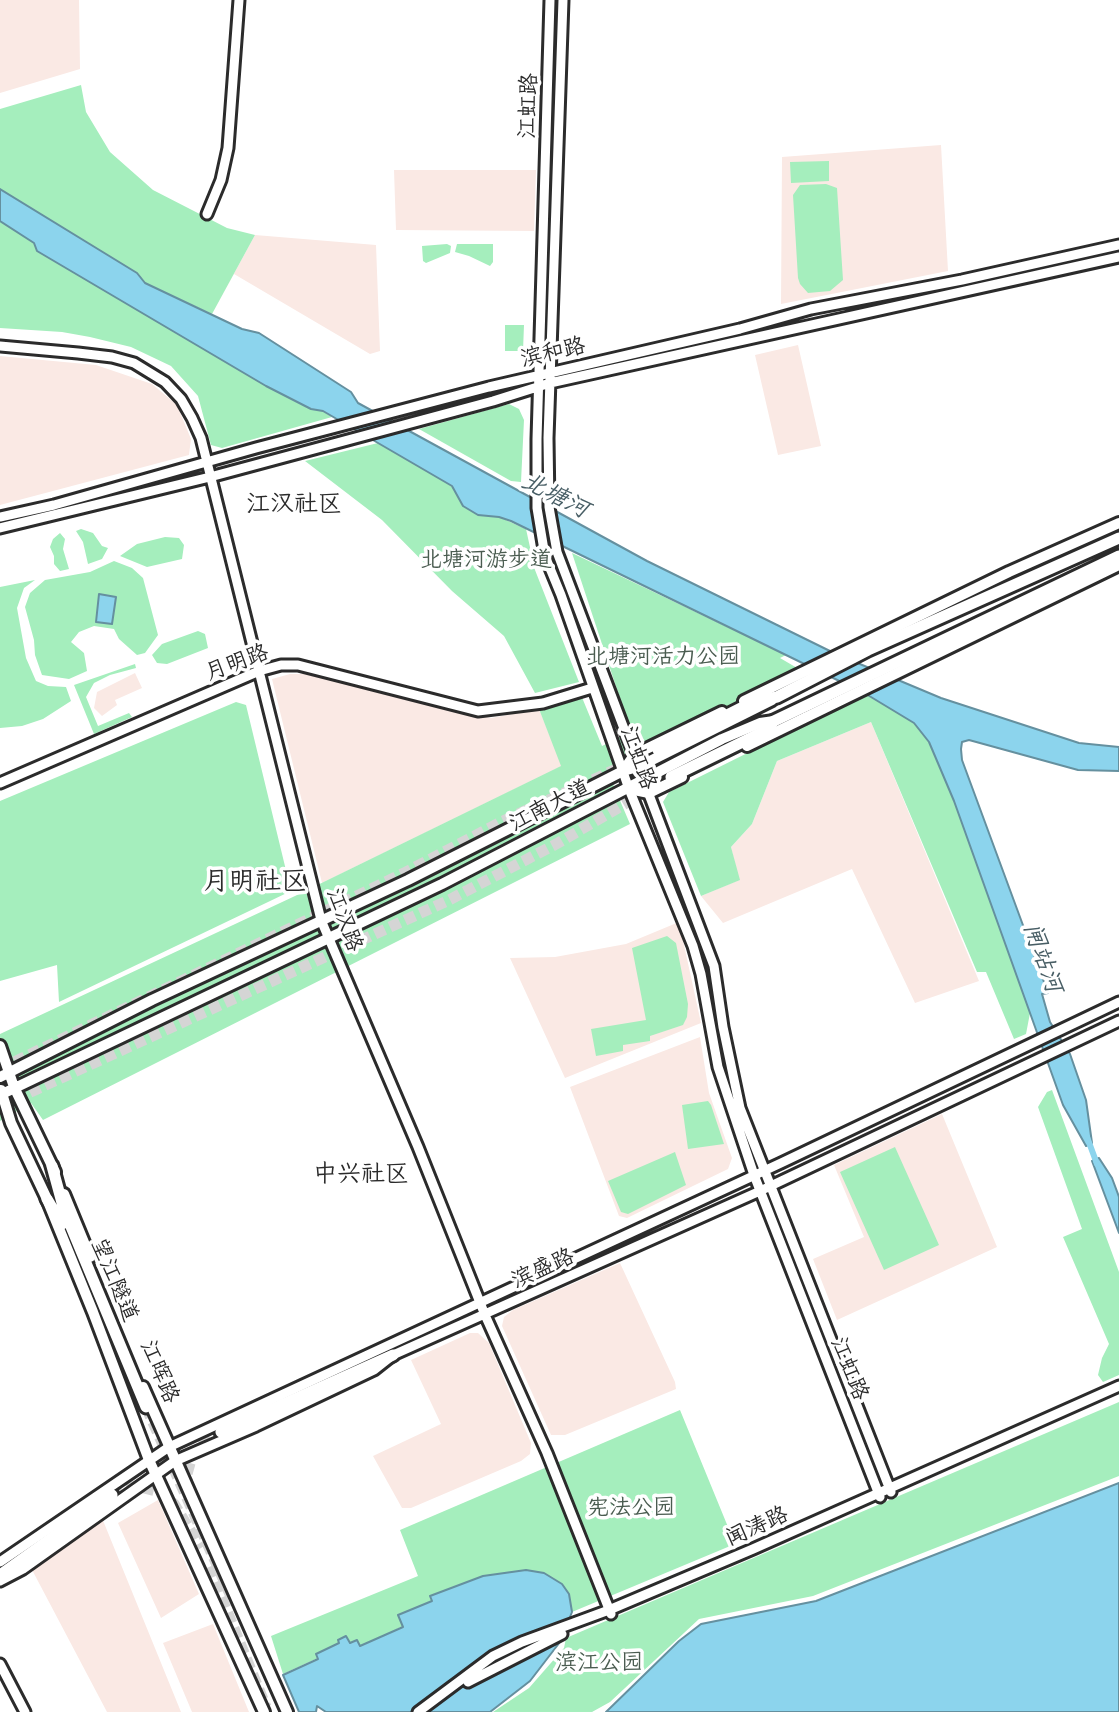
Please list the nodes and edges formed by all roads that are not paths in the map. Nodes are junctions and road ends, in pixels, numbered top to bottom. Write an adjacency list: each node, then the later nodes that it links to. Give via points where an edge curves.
1 (239, 0): 4 (main road, via 228,148)
2 (550, 0): 8 (main road, 江虹路)
3 (563, 0): 9 (main road, 江虹路)
4 (207, 214)
5 (1119, 245): 9 (main road, 滨和路, via 811,309)
6 (1119, 257): 9 (main road, 滨和路)
7 (0, 346): 12 (main road, 江汉路, via 112,357 151,372 187,408)
8 (539, 375): 9 (main road, 滨和路); 10 (main road, 江虹路); 12 (main road, 滨和路)
9 (550, 378): 10 (main road, 滨和路); 11 (main road, 江虹路)
10 (538, 388): 11 (main road, 江虹路); 13 (main road, 滨和路)
11 (543, 438): 23 (main road, 江虹路, via 537,508 545,556)
12 (206, 462): 13 (main road, 江汉路); 14 (main road, 滨和路)
13 (210, 477): 16 (main road, 滨和路); 25 (main road, 江汉路)
14 (0, 517)
15 (1119, 523): 18 (main road)
16 (0, 528)
17 (1119, 538): 20 (highway, 江南大道)
18 (1069, 545): 20 (main road); 24 (main road)
19 (1119, 556): 22 (highway, 江南大道)
20 (1073, 558): 24 (highway, 江南大道)
21 (1119, 565): 22 (main road)
22 (1094, 572): 28 (highway, 江南大道)
23 (566, 593): 26 (main road, 江虹路); 31 (main road, 江虹路)
24 (921, 621): 27 (highway, 江南大道); 31 (main road)
25 (259, 671): 26 (main road, 月明路, via 298,665 478,711 543,703); 36 (main road, 月明路); 39 (main road, 江汉路)
26 (592, 688): 33 (main road, 江虹路)
27 (777, 697): 30 (highway, via 753,702); 32 (main road, 江南大道)
28 (804, 712): 29 (highway, 江南大道); 38 (main road)
29 (774, 721): 34 (highway, via 765,731); 35 (main road, 江南大道, via 722,739)
30 (658, 750)
31 (634, 755): 32 (main road, 江虹路); 33 (main road)
32 (638, 767): 33 (main road, 江南大道); 35 (main road, 江虹路)
33 (623, 771): 37 (main road, 江虹路); 39 (main road, 江南大道)
34 (671, 777)
35 (643, 779): 37 (main road, 江南大道); 38 (main road, 江虹路)
36 (0, 783)
37 (629, 789): 38 (main road); 40 (main road, 江南大道); 49 (main road, 江虹路, via 693,946 718,1067)
38 (649, 793): 48 (main road, 江虹路, via 714,966 735,1089)
39 (321, 920): 40 (main road, 江汉路); 44 (main road, 江南大道)
40 (329, 938): 45 (main road, 江南大道); 53 (main road, 江汉路)
41 (1119, 1002): 48 (main road, 滨盛路)
42 (1119, 1021): 50 (main road, 滨盛路)
43 (0, 1046): 44 (main road, 江晖路)
44 (5, 1074): 45 (main road, 江晖路)
45 (14, 1087): 46 (main road, 江南大道); 47 (main road, 江晖路)
46 (1, 1093): 52 (main road, 江晖路)
47 (52, 1166): 52 (highway, 望江隧道, via 64,1210 143,1408); 59 (main road, 江晖路)
48 (765, 1170): 49 (main road, 滨盛路); 50 (main road, 江虹路)
49 (754, 1175): 51 (main road, 江虹路); 53 (main road, 滨盛路)
50 (772, 1186): 51 (main road, 滨盛路); 63 (main road, 江虹路)
51 (760, 1191): 54 (main road, 滨盛路); 64 (main road, 江虹路)
52 (47, 1199): 60 (main road, 江晖路)
53 (480, 1301): 54 (main road, 江汉路); 59 (main road, 滨盛路)
54 (485, 1315): 55 (main road, 滨盛路); 68 (main road, 江汉路)
55 (393, 1355): 58 (highway); 61 (main road, 滨盛路, via 374,1370)
56 (1119, 1386): 63 (main road, 闻涛路)
57 (1119, 1392): 63 (main road, 闻涛路)
58 (221, 1432)
59 (169, 1447): 60 (main road, 滨盛路); 61 (main road, 江晖路)
60 (149, 1460): 62 (main road, 江晖路); 66 (main road, 滨盛路)
61 (175, 1461): 62 (main road, 滨盛路); 73 (main road, 江晖路)
62 (156, 1473): 67 (main road, 滨盛路, via 23,1569); 72 (main road, 江晖路)
63 (890, 1490): 64 (main road, 闻涛路)
64 (879, 1494): 68 (main road, 闻涛路)
65 (112, 1495): 67 (highway)
66 (0, 1562)
67 (0, 1578)
68 (610, 1612): 69 (main road, 闻涛路)
69 (570, 1628): 74 (main road, 闻涛路, via 493,1656); 75 (main road, 闻涛路, via 468,1682)
70 (0, 1664): 71 (main road)
71 (25, 1712)
72 (264, 1712)
73 (287, 1712)
74 (418, 1712)
75 (428, 1712)

